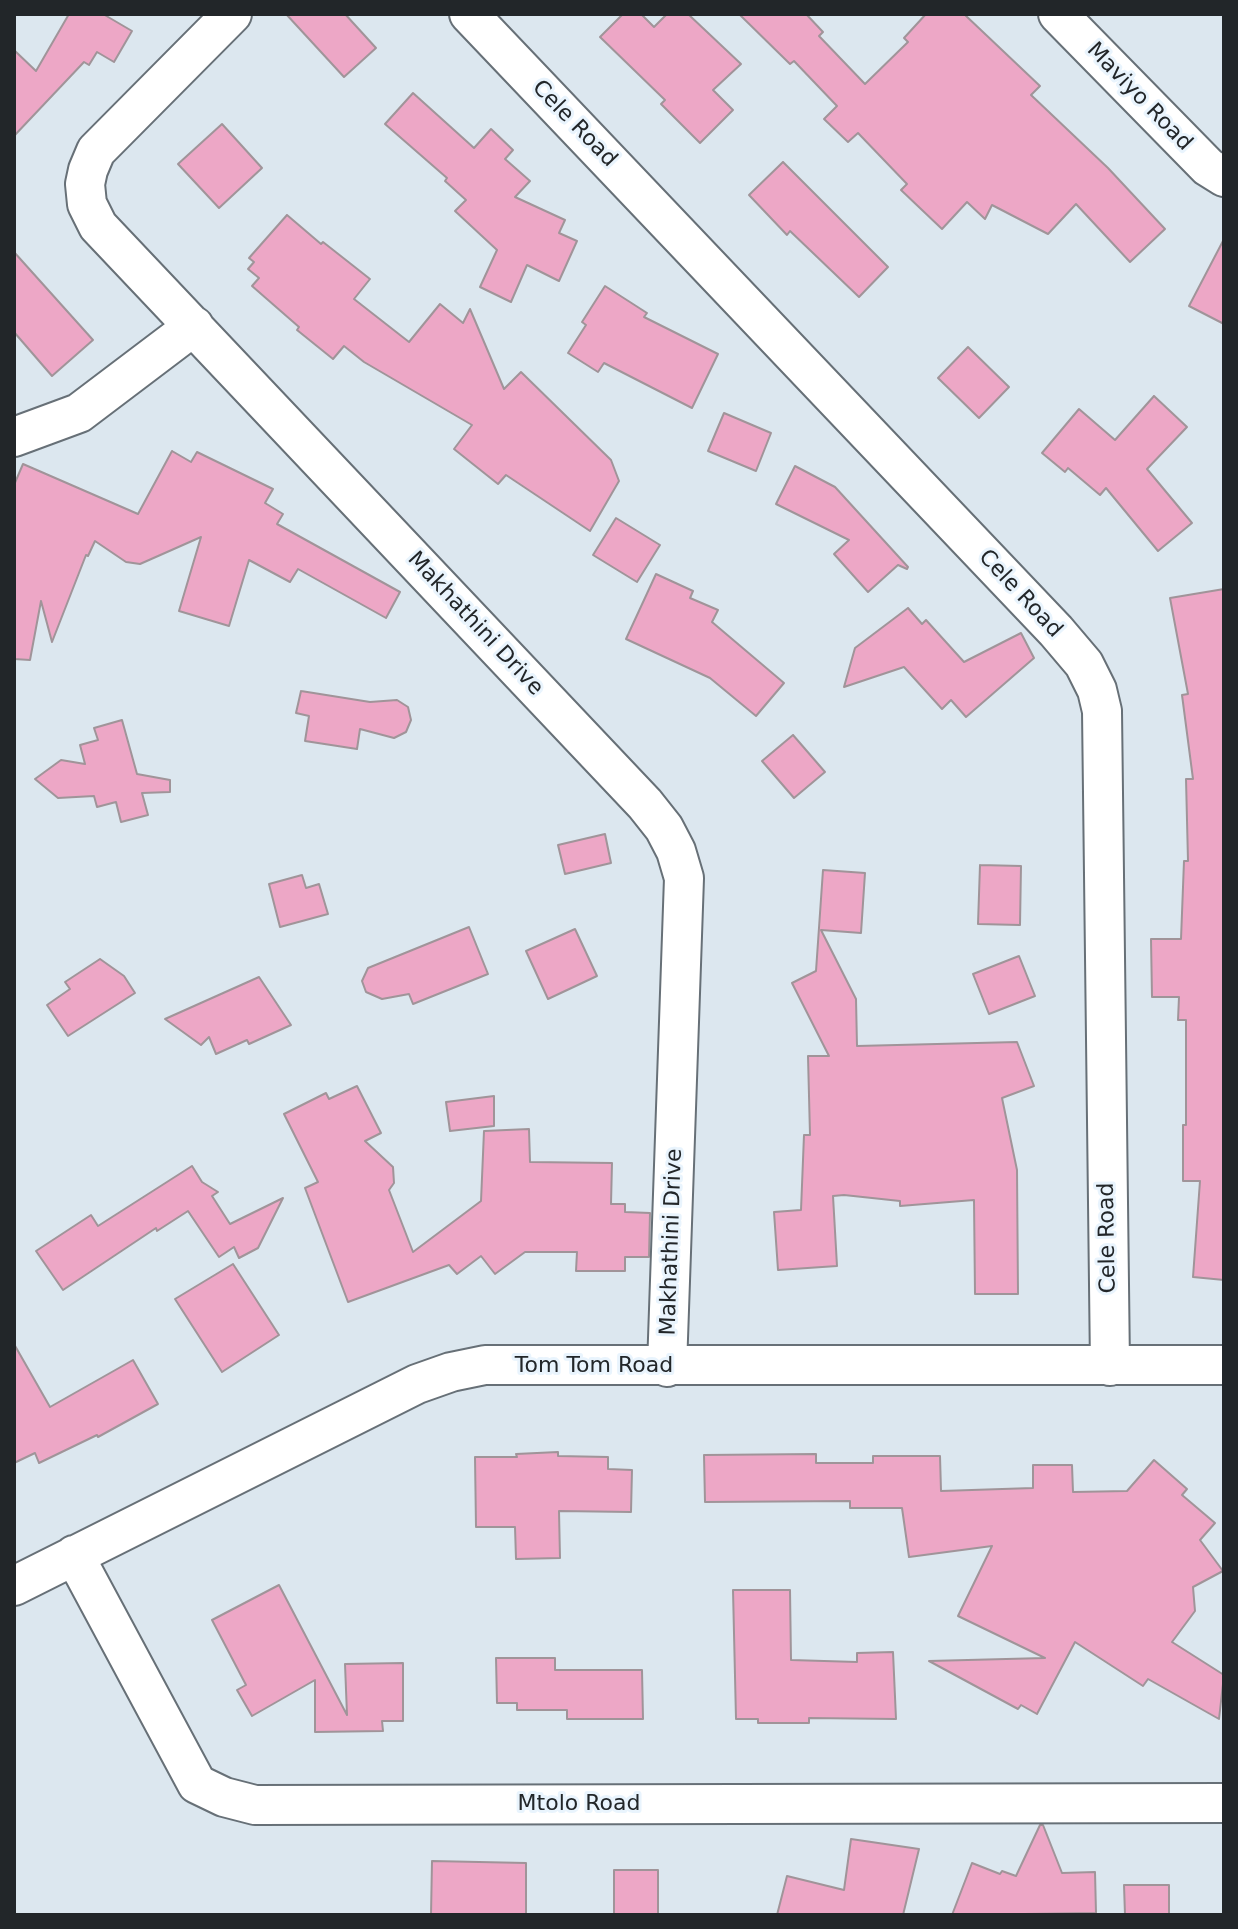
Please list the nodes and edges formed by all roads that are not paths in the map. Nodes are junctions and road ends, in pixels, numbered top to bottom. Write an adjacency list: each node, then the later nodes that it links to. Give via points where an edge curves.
1 (232, 14): 5 (street, Makhathini Drive, via 96,151 85,184 87,204 98,226)
2 (469, 14): 8 (street, Cele Road, via 1056,631 1084,664 1097,690 1102,711)
3 (1058, 14): 4 (street, Maviyo Road, via 1208,167)
4 (1224, 177)
5 (194, 326): 6 (street, via 79,413); 9 (street, Makhathini Drive, via 645,804 676,851 684,878)
6 (14, 437)
7 (1224, 1365): 8 (street, Tom Tom Road)
8 (1110, 1366): 9 (street, Tom Tom Road)
9 (667, 1367): 10 (street, Tom Tom Road, via 485,1365 451,1372 402,1391)
10 (74, 1555): 11 (street, Tom Tom Road); 12 (street, Mtolo Road, via 197,1784 255,1805)
11 (14, 1586)
12 (1224, 1803)

